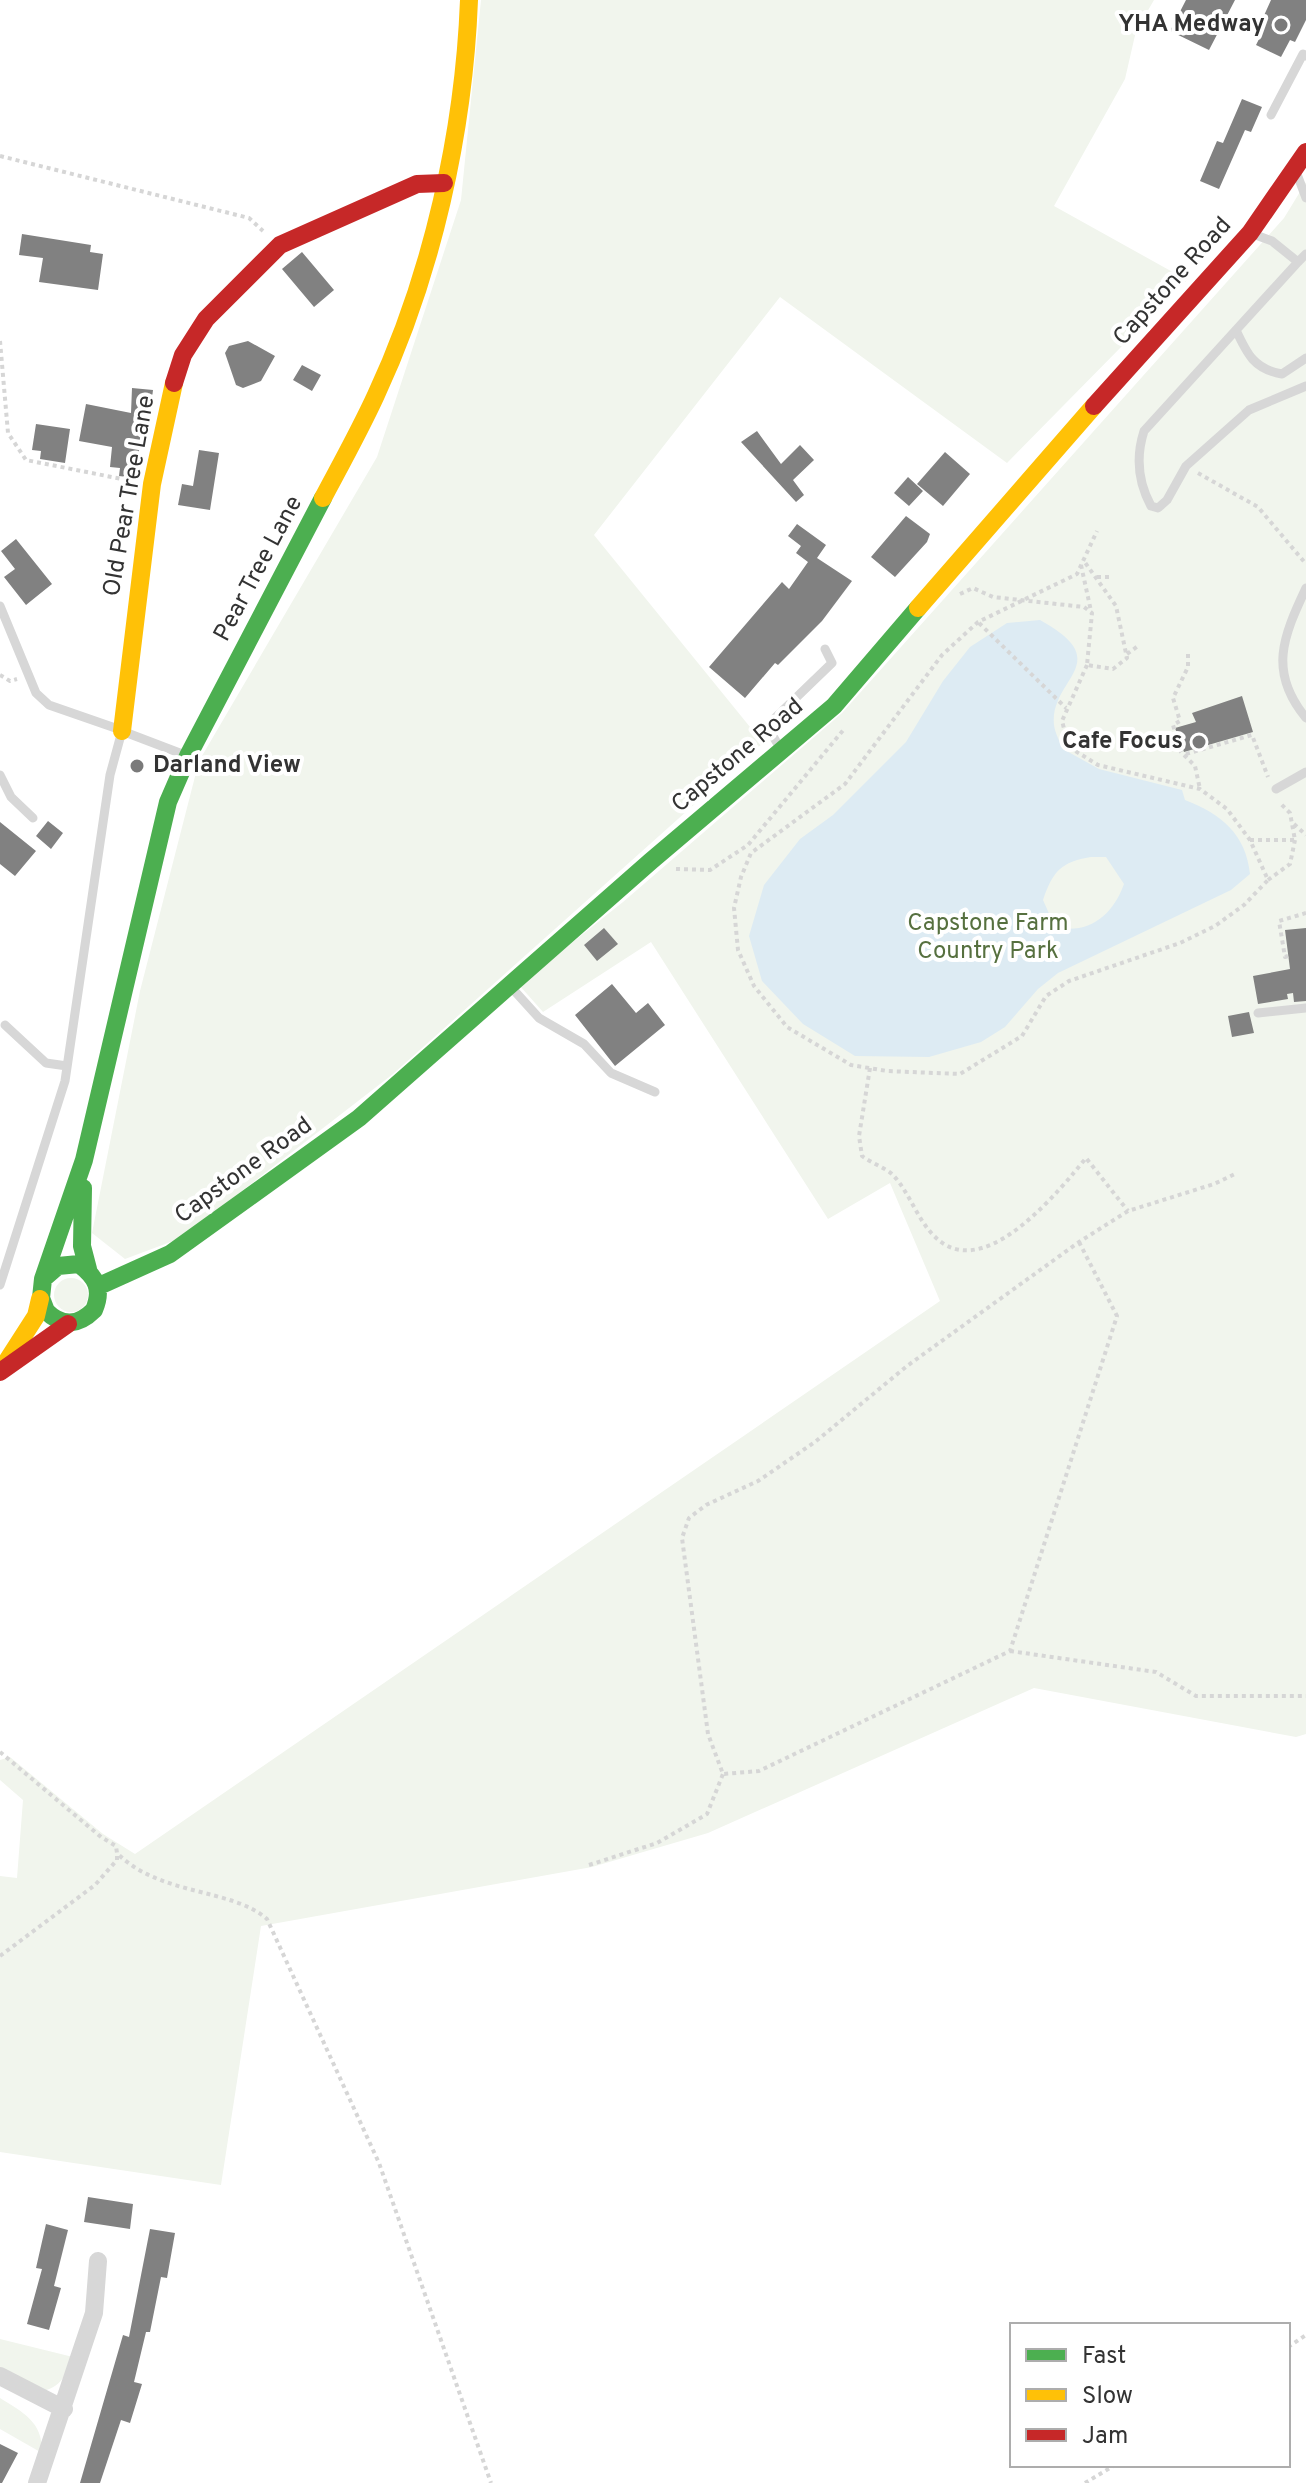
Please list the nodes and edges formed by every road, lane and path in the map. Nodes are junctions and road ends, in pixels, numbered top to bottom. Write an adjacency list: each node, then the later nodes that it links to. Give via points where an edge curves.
1 (469, 0): 7 (street, Pear Tree Lane, via 467,53)
2 (1306, 56): 3 (lane)
3 (1271, 115)
4 (1306, 152): 6 (street, Capstone Road)
5 (0, 156): 10 (path, via 249,218)
6 (1296, 171): 8 (lane); 9 (street, Capstone Road)
7 (444, 183): 10 (street, Old Pear Tree Lane, via 417,184); 43 (street, Pear Tree Lane, via 419,281 377,394)
8 (1306, 198)
9 (1250, 233): 12 (lane, via 1272,241); 41 (street, Capstone Road, via 1014,495 834,706)
10 (280, 245): 18 (street, Old Pear Tree Lane, via 206,319 183,355)
11 (1306, 254): 12 (lane)
12 (1298, 262): 13 (lane)
13 (1236, 330): 15 (lane, via 1248,356 1263,370 1282,374); 17 (lane, via 1144,431 1138,450 1151,506 1158,508 1167,500)
14 (0, 341): 18 (path, via 8,433 26,460)
15 (1306, 358)
16 (1306, 386): 17 (lane, via 1249,410)
17 (1186, 466): 21 (path, via 1258,507)
18 (152, 484): 40 (street, Old Pear Tree Lane)
19 (1097, 531): 20 (path)
20 (1082, 563): 22 (path); 26 (path, via 1077,574); 28 (path)
21 (1306, 564)
22 (1097, 577): 23 (path); 33 (path, via 1116,606)
23 (1111, 577)
24 (1306, 588): 39 (lane, via 1283,642 1281,675)
25 (956, 596): 26 (path, via 973,588)
26 (1026, 601): 28 (path, via 1084,607); 29 (path)
27 (0, 606): 40 (lane, via 36,693 49,705)
28 (1092, 613): 34 (path)
29 (978, 622): 37 (path); 63 (path, via 942,655 845,784 751,853 741,877 734,908 738,950 754,986 787,1027 851,1065)
30 (1138, 646): 33 (path)
31 (825, 649): 41 (lane, via 832,663 775,718 770,731)
32 (1188, 654): 42 (path, via 1184,679 1173,698 1180,721 1173,725)
33 (1127, 655): 34 (path, via 1113,669)
34 (1087, 665): 37 (path)
35 (0, 675): 36 (path)
36 (8, 680)
37 (1066, 708): 47 (path, via 1062,721 1069,747 1098,765)
38 (853, 718): 54 (path, via 748,845 710,870 679,870)
39 (1306, 718)
40 (122, 731): 43 (lane); 62 (lane, via 110,775)
41 (781, 751): 54 (street, Capstone Road)
42 (1186, 754): 46 (path, via 1252,735); 47 (path)
43 (188, 756): 65 (street, Pear Tree Lane, via 168,802)
44 (1306, 772): 46 (lane)
45 (0, 775): 49 (lane, via 11,797)
46 (1274, 788)
47 (1200, 789): 52 (path, via 1227,809)
48 (1277, 801): 50 (path)
49 (33, 818)
50 (1292, 822): 51 (path); 53 (path)
51 (1306, 835)
52 (1250, 840): 53 (path); 55 (path)
53 (1295, 840): 55 (path, via 1290,864)
54 (651, 861): 58 (street, Capstone Road)
55 (1268, 880): 63 (path, via 1215,926 1069,981 1046,996 1022,1036 960,1074)
56 (1306, 913): 57 (path, via 1279,921)
57 (1288, 956)
58 (511, 987): 64 (lane, via 539,1018 584,1044 611,1073); 72 (street, Capstone Road, via 359,1118 170,1254)
59 (1306, 1008): 60 (lane)
60 (1258, 1013)
61 (5, 1025): 62 (lane, via 46,1063)
62 (67, 1066): 71 (lane)
63 (870, 1068): 67 (path, via 859,1136 862,1156 891,1173 946,1245 982,1250 1012,1234 1086,1158)
64 (655, 1092)
65 (84, 1160): 69 (street, Pear Tree Lane, via 81,1220); 70 (street, Pear Tree Lane)
66 (1235, 1174): 67 (path)
67 (1128, 1211): 68 (path)
68 (1079, 1242): 76 (path, via 1117,1316); 79 (path, via 907,1366 815,1442 689,1518 682,1538 708,1734)
69 (88, 1269): 70 (street, via 68,1263); 72 (street)
70 (43, 1279): 73 (street)
71 (0, 1285)
72 (99, 1286): 74 (street, via 93,1313)
73 (40, 1299): 74 (street, via 51,1316); 75 (street, via 36,1316)
74 (68, 1324): 75 (street)
75 (1, 1371)
76 (1010, 1651): 77 (path, via 1156,1672 1196,1696); 79 (path, via 759,1771)
77 (1306, 1696)
78 (0, 1752): 80 (path, via 116,1846)
79 (723, 1774): 81 (path, via 707,1814 657,1843)
80 (117, 1853): 82 (path, via 95,1885); 88 (path, via 163,1883 253,1906 279,1937 379,2163)
81 (589, 1865)
82 (0, 1956)
83 (98, 2261): 85 (street, via 94,2313)
84 (0, 2376): 85 (street)
85 (64, 2409): 87 (street)
86 (1112, 2467): 89 (path)
87 (37, 2483)
88 (491, 2483)
89 (1085, 2483)

